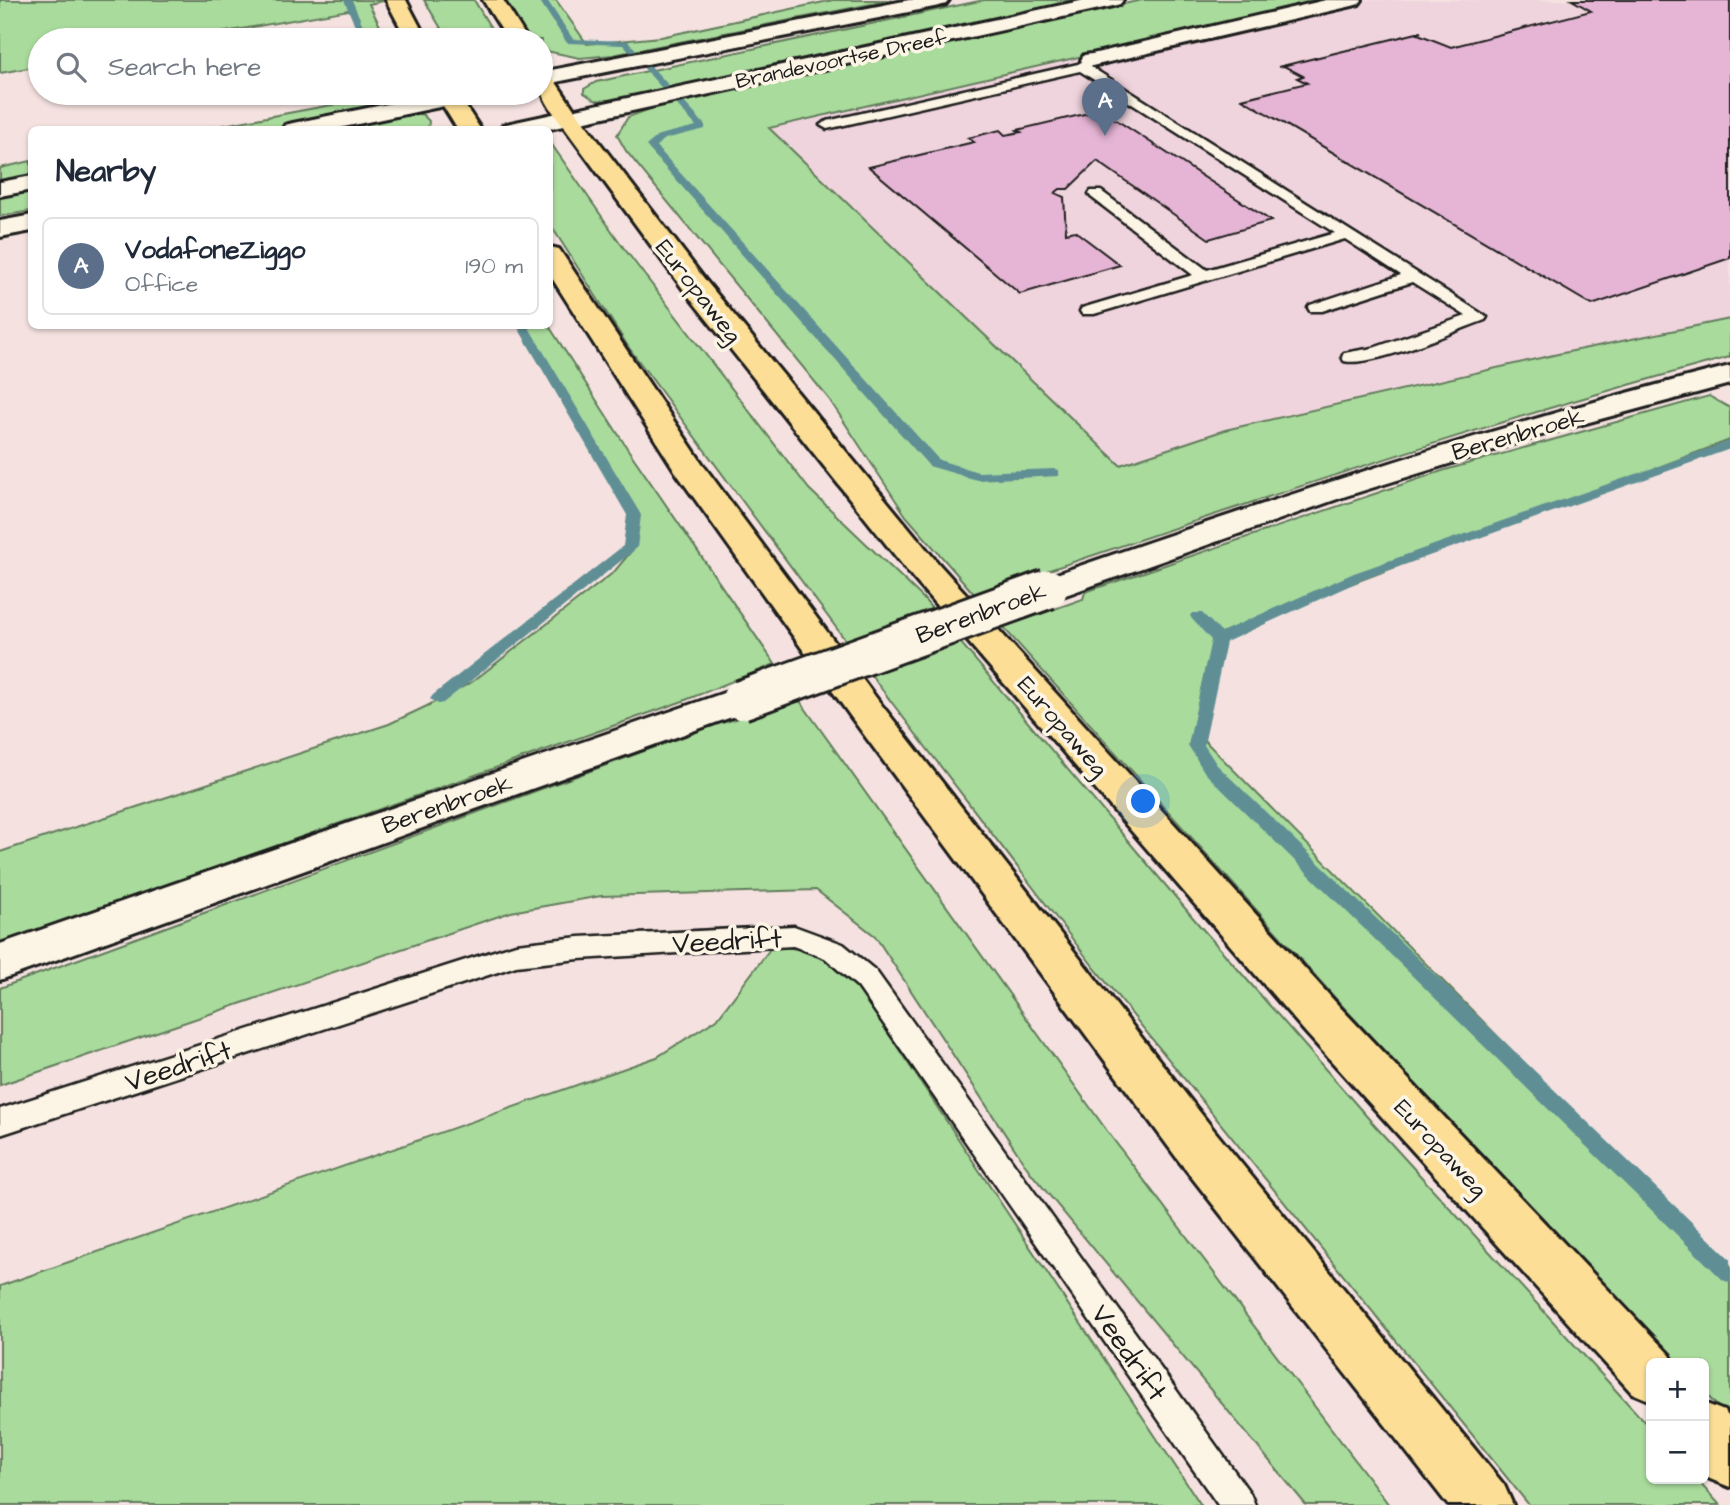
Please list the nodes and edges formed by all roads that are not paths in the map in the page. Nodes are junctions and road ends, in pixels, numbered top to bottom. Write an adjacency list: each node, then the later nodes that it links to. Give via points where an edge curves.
1 (396, 0): 6 (main road)
2 (493, 0): 7 (main road)
3 (939, 0): 9 (street, Brandevoortse Dreef)
4 (1113, 0): 13 (street, Brandevoortse Dreef)
5 (1352, 0): 8 (street)
6 (411, 28)
7 (510, 28)
8 (1087, 64): 14 (lane); 23 (lane)
9 (553, 76)
10 (553, 95): 13 (main road, Europaweg)
11 (403, 105): 15 (street)
12 (454, 105): 16 (main road)
13 (569, 118): 17 (street, Brandevoortse Dreef); 33 (main road, Europaweg, via 672,256 925,570 1322,1019)
14 (827, 125)
15 (311, 126)
16 (467, 126)
17 (531, 126)
18 (28, 184): 19 (street)
19 (0, 189)
20 (1096, 194): 25 (lane)
21 (28, 224): 22 (street)
22 (0, 229)
23 (1346, 234): 25 (lane); 26 (lane)
24 (553, 260): 37 (main road, via 693,474 872,719 1196,1145)
25 (1203, 275): 28 (lane)
26 (1414, 276): 27 (lane); 29 (lane, via 1479,317 1376,353)
27 (1316, 308)
28 (1088, 311)
29 (1350, 357)
30 (1730, 375): 31 (street, Berenbroek, bridge, via 1335,489)
31 (0, 962)
32 (0, 1122): 36 (lane, Veedrift, via 516,955 794,936 834,951 867,979)
33 (1646, 1369)
34 (1709, 1436): 35 (main road)
35 (1730, 1459)
36 (1238, 1505)
37 (1484, 1505)

